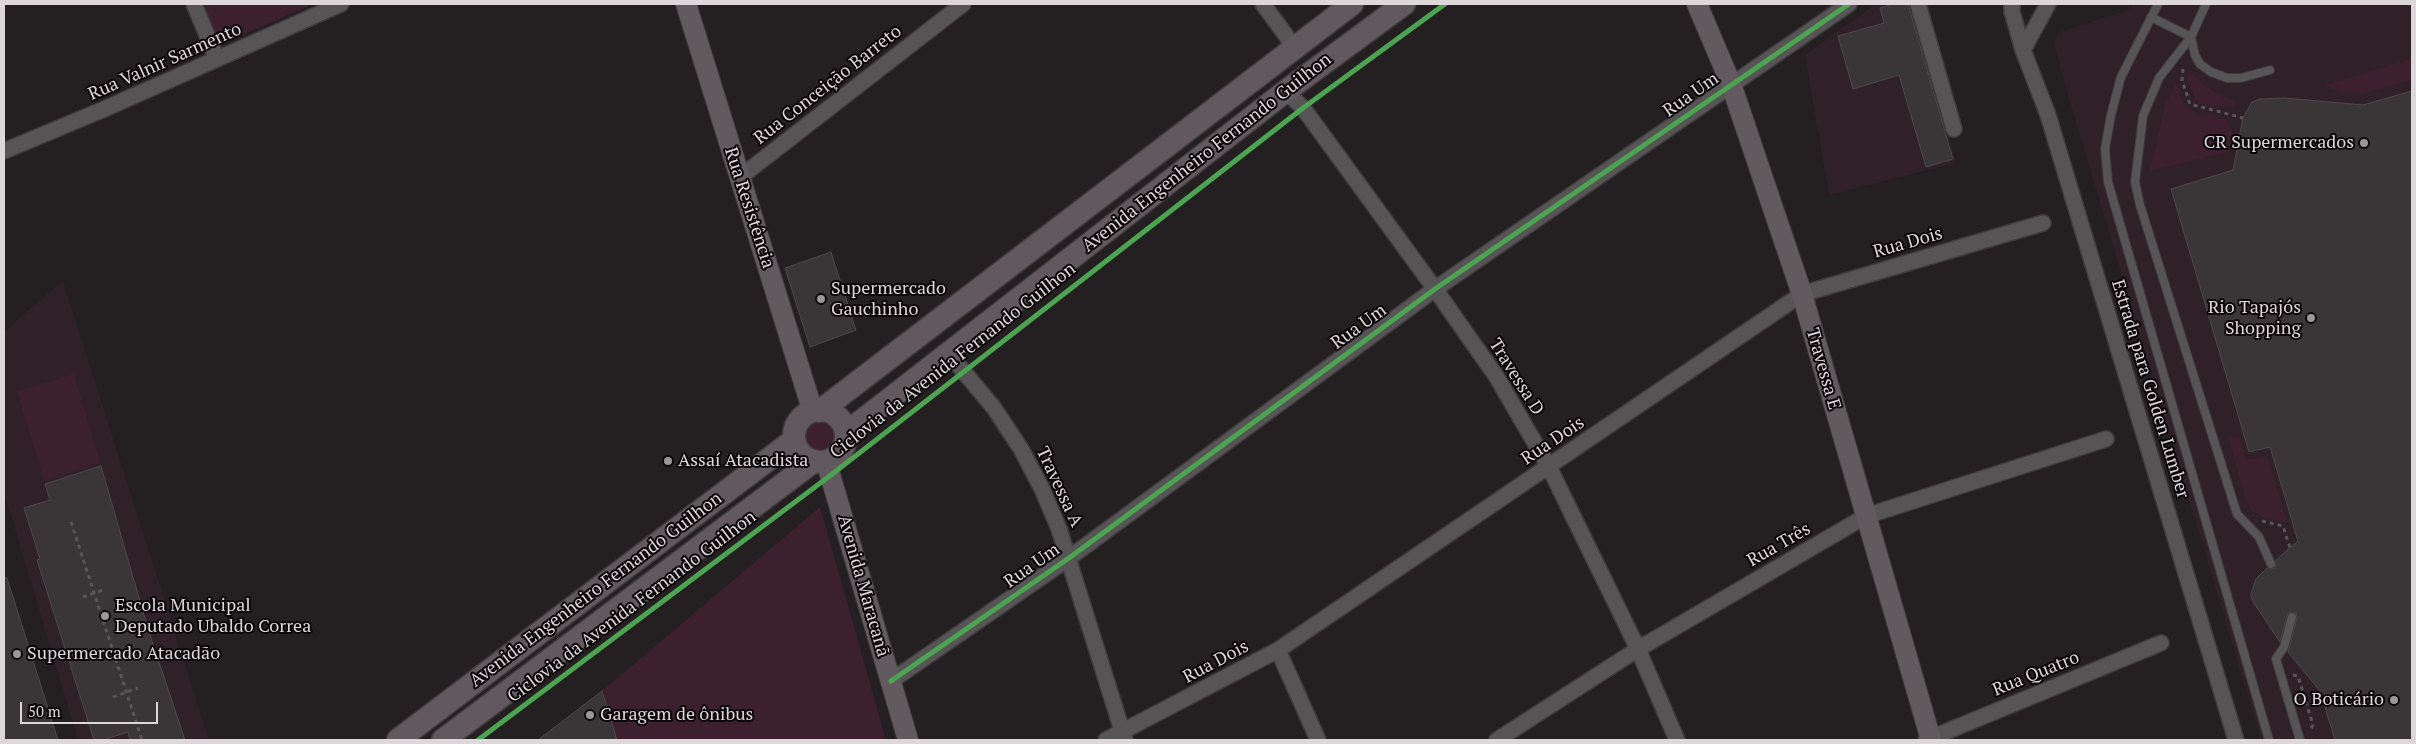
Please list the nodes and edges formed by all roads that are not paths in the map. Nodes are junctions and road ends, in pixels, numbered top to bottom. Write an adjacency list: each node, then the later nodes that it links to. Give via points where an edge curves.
1 (194, 4): 19 (street)
2 (341, 4): 19 (street, Rua Valnir Sarmento)
3 (686, 4): 25 (street, Rua Resistência)
4 (963, 4): 25 (street, Rua Conceição Barreto)
5 (1263, 4): 17 (street)
6 (1352, 4): 17 (main road, Avenida Engenheiro Fernando Guilhon)
7 (1404, 4): 22 (main road, Avenida Engenheiro Fernando Guilhon)
8 (1697, 4): 21 (street, Travessa E)
9 (1849, 4): 21 (street, Rua Um)
10 (1918, 4): 23 (street)
11 (2012, 4): 18 (street, Estrada para Golden Lumber)
12 (2048, 4): 18 (street)
13 (2158, 4): 15 (lane)
14 (2206, 4): 16 (lane)
15 (2151, 17): 16 (lane); 54 (lane, via 2121,77 2110,115 2105,149 2108,182)
16 (2191, 37): 20 (lane, via 2200,64 2211,72 2227,78 2241,78); 38 (lane, via 2159,78 2143,116 2135,182 2237,514 2259,537)
17 (1295, 48): 30 (main road, Avenida Engenheiro Fernando Guilhon)
18 (2023, 50): 53 (street, Estrada para Golden Lumber, via 2048,115)
19 (217, 59): 24 (street, Rua Valnir Sarmento)
20 (2270, 70)
21 (1731, 84): 27 (street, Rua Um); 28 (street, Travessa E)
22 (1286, 91): 27 (street, Travessa D, via 1303,108); 29 (main road, Avenida Engenheiro Fernando Guilhon)
23 (1954, 128)
24 (4, 152)
25 (739, 178): 30 (street, Rua Resistência)
26 (2043, 223): 28 (street, Rua Dois)
27 (1435, 288): 35 (street, Travessa D, via 1496,376); 37 (street, Rua Um)
28 (1802, 294): 35 (street, Rua Dois); 36 (street, Travessa E)
29 (949, 354): 31 (main road, Avenida Engenheiro Fernando Guilhon); 37 (street, Travessa A, via 994,408 1021,449 1042,488)
30 (817, 411): 31 (main road, via 837,417); 33 (main road, Avenida Engenheiro Fernando Guilhon, via 798,422)
31 (846, 433): 34 (main road, Avenida Engenheiro Fernando Guilhon, via 842,451)
32 (2106, 439): 36 (street, Rua Três)
33 (794, 440): 34 (main road, via 803,456); 45 (main road, Avenida Engenheiro Fernando Guilhon)
34 (820, 461): 43 (street, Avenida Maracanã); 46 (main road, Avenida Engenheiro Fernando Guilhon)
35 (1549, 467): 41 (street, Travessa D); 42 (street, Rua Dois)
36 (1866, 516): 41 (street, Rua Três); 52 (street, Travessa E)
37 (1068, 558): 43 (street, Rua Um); 44 (street, Travessa A)
38 (2271, 564)
39 (2292, 618): 55 (lane, via 2284,647 2276,659)
40 (2161, 643): 52 (street, Rua Quatro)
41 (1638, 649): 50 (street, Rua Três); 51 (street, Travessa D)
42 (1278, 650): 44 (street, Rua Dois); 49 (street)
43 (891, 681): 47 (street, Avenida Maracanã)
44 (1124, 736): 48 (street, Rua Dois)
45 (398, 740)
46 (443, 740)
47 (908, 740)
48 (1106, 740)
49 (1318, 740)
50 (1497, 740)
51 (1677, 740)
52 (1929, 740)
53 (2236, 740)
54 (2269, 740)
55 (2300, 740)

